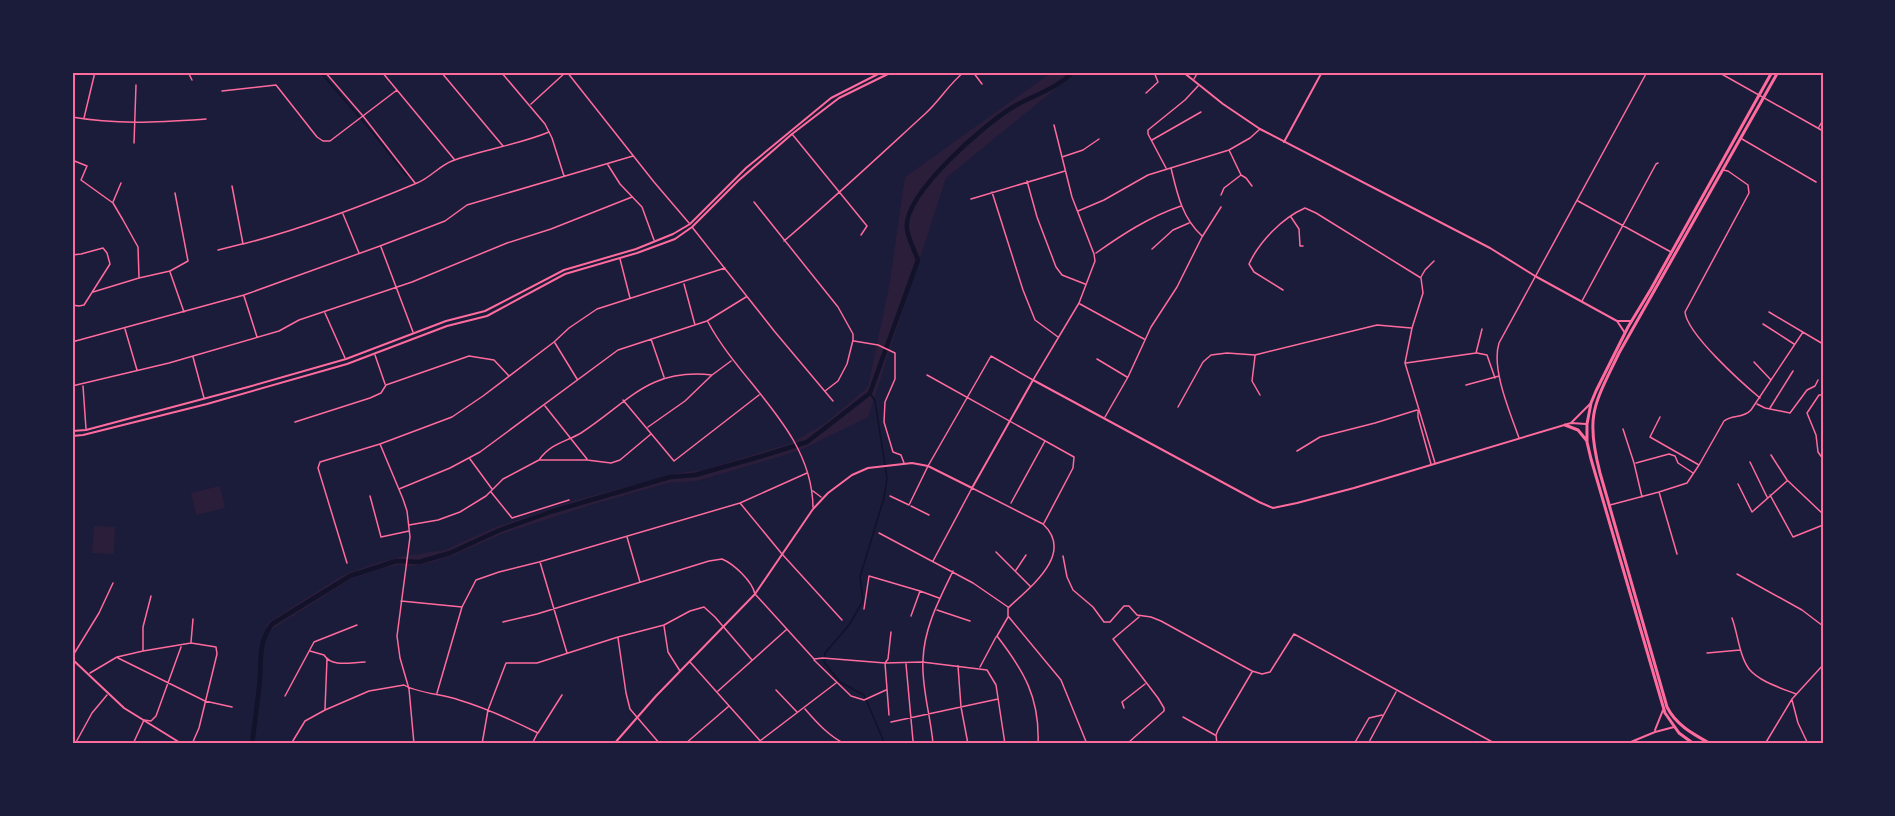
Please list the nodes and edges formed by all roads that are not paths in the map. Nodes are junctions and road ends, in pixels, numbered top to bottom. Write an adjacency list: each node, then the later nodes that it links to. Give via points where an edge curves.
1 (95, 72): 35 (street)
2 (188, 72): 20 (street)
3 (325, 72): 34 (street)
4 (382, 72): 25 (street)
5 (441, 72): 50 (street)
6 (501, 72): 31 (street)
7 (567, 72): 31 (street); 52 (street)
8 (882, 72): 29 (main road)
9 (892, 72): 29 (main road)
10 (964, 72): 72 (street, via 948,85 939,101)
11 (973, 72): 22 (street)
12 (1154, 72): 27 (street, via 1158,82)
13 (1183, 72): 21 (main road)
14 (1198, 72): 21 (street)
15 (1322, 72): 48 (main road)
16 (1647, 72): 76 (street)
17 (1718, 72): 28 (street)
18 (1772, 72): 28 (highway)
19 (1778, 72): 30 (highway)
20 (192, 80)
21 (1194, 80): 24 (main road)
22 (982, 84)
23 (136, 85): 38 (street)
24 (1199, 85): 40 (main road); 47 (street, via 1152,125 1147,132)
25 (397, 90): 34 (street); 55 (street)
26 (222, 91): 34 (street, via 276,84 323,141 330,141)
27 (1146, 93)
28 (1759, 94): 30 (street); 96 (highway)
29 (838, 96): 44 (main road); 86 (main road, via 746,168)
30 (1764, 97): 41 (street); 45 (highway)
31 (530, 104): 43 (street)
32 (1201, 112): 47 (street)
33 (72, 117): 35 (street)
34 (362, 117): 67 (street)
35 (84, 119): 38 (street)
36 (206, 119): 38 (street)
37 (1823, 120): 41 (street)
38 (135, 123): 49 (street)
39 (1054, 125): 53 (street)
40 (1260, 129): 48 (main road); 51 (street)
41 (1818, 129): 42 (street)
42 (1823, 131)
43 (549, 132): 50 (street); 63 (street)
44 (792, 134): 72 (street); 86 (main road)
45 (1740, 138): 60 (highway); 65 (street)
46 (1099, 139): 53 (street, via 1083,150)
47 (1151, 141): 59 (street)
48 (1284, 142): 104 (main road, via 1490,248)
49 (134, 143)
50 (503, 146): 55 (street)
51 (1229, 150): 58 (street); 62 (street)
52 (633, 156): 57 (street); 86 (street)
53 (1061, 157): 61 (street)
54 (72, 160): 78 (street, via 87,166 81,180)
55 (454, 160): 67 (street)
56 (1659, 163): 85 (street)
57 (608, 165): 63 (street); 74 (street)
58 (1171, 167): 59 (street); 79 (street)
59 (1167, 168): 81 (street)
60 (1722, 170): 174 (street, via 1748,185 1749,194 1685,312 1695,333); 235 (highway, via 1597,399 1592,434)
61 (1065, 171): 64 (street); 81 (street)
62 (1240, 175): 69 (street); 73 (street)
63 (564, 177): 92 (street, via 467,205 445,220)
64 (1027, 181): 70 (street); 108 (street, via 1056,267 1062,275)
65 (1816, 182)
66 (121, 183): 78 (street)
67 (416, 184): 82 (street)
68 (232, 186): 91 (street)
69 (1252, 186)
70 (992, 192): 75 (street); 132 (street, via 1035,320)
71 (175, 193): 103 (street, via 188,261)
72 (840, 193): 87 (street, via 867,226); 90 (street)
73 (1221, 195)
74 (632, 197): 89 (street, via 642,207); 109 (street)
75 (971, 199)
76 (1577, 200): 85 (street); 104 (street)
77 (754, 202): 90 (street)
78 (113, 203): 105 (street, via 138,247)
79 (1181, 206): 84 (street); 98 (street, via 1140,224)
80 (1221, 207): 88 (street)
81 (1077, 211): 98 (street)
82 (342, 213): 91 (street); 97 (street)
83 (1291, 216): 93 (street); 106 (street, via 1305,208 1316,213); 110 (street, via 1258,246 1249,264 1254,272)
84 (1190, 223): 88 (street); 94 (street, via 1173,230)
85 (1623, 224): 96 (street); 115 (street)
86 (691, 225): 89 (main road); 100 (main road, via 683,234); 102 (street)
87 (861, 236)
88 (1202, 237): 135 (street)
89 (655, 241): 130 (main road, via 564,270 485,311)
90 (784, 241): 136 (street, via 838,307)
91 (243, 244): 95 (street)
92 (380, 246): 97 (street); 109 (street)
93 (1303, 246)
94 (1152, 249)
95 (218, 250)
96 (1672, 252): 123 (highway)
97 (359, 253): 112 (street)
98 (1094, 254): 108 (street)
99 (72, 255): 111 (street, via 103,248 107,253 108,267)
100 (620, 259): 114 (street); 142 (main road, via 565,274 487,316 447,326)
101 (1434, 261): 106 (street)
102 (725, 268): 107 (street); 113 (street)
103 (170, 271): 105 (street); 118 (street)
104 (1535, 276): 115 (main road); 157 (street, via 1498,344)
105 (139, 278): 111 (street)
106 (1421, 278): 127 (street, via 1423,294)
107 (683, 283): 114 (street); 125 (street)
108 (1086, 285): 116 (street)
109 (396, 288): 119 (street); 130 (street)
110 (1283, 290)
111 (93, 292): 117 (street, via 82,306)
112 (244, 295): 118 (street); 133 (street)
113 (747, 296): 121 (street); 169 (street)
114 (630, 298): 138 (street, via 590,313)
115 (1582, 302): 122 (main road)
116 (1079, 303): 132 (street); 135 (street)
117 (72, 305)
118 (184, 312): 126 (street)
119 (325, 312): 133 (street); 145 (street)
120 (1768, 312): 129 (street)
121 (707, 321): 125 (street); 147 (street)
122 (1617, 321): 123 (main road); 131 (main road)
123 (1632, 321): 131 (highway)
124 (1762, 324): 140 (street)
125 (695, 325): 134 (street)
126 (125, 328): 137 (street); 152 (street)
127 (1412, 328): 143 (street, via 1360,328); 149 (street)
128 (1482, 328): 141 (street)
129 (1803, 332): 139 (street); 140 (street)
130 (413, 333): 145 (main road)
131 (1626, 333): 178 (highway)
132 (1059, 337): 162 (street)
133 (257, 338): 144 (street)
134 (651, 338): 159 (street); 161 (street, via 618,350)
135 (1145, 339): 158 (street)
136 (853, 340): 169 (street, via 838,381); 212 (street, via 895,353 895,379 885,402 884,422 893,452 901,455)
137 (72, 342)
138 (554, 342): 156 (street); 161 (street)
139 (1823, 344)
140 (1795, 345): 164 (street)
141 (1476, 353): 149 (street); 160 (street, via 1486,355)
142 (374, 354): 153 (main road); 166 (street)
143 (1255, 355): 171 (street, via 1252,378); 181 (street, via 1210,356)
144 (193, 357): 152 (street); 175 (street)
145 (346, 359): 150 (main road)
146 (1097, 359): 158 (street)
147 (732, 360): 154 (street); 170 (street)
148 (1754, 362): 164 (street)
149 (1405, 363): 183 (street)
150 (313, 369): 153 (main road); 175 (main road)
151 (1792, 370): 182 (street)
152 (137, 371): 165 (street)
153 (314, 374): 196 (main road)
154 (712, 375): 159 (street, via 695,373); 191 (street, via 685,401)
155 (927, 375): 173 (street)
156 (509, 376): 166 (street, via 494,360 469,356); 201 (street, via 452,417)
157 (1500, 376): 160 (street); 198 (street)
158 (1128, 377): 184 (street)
159 (665, 378): 176 (street)
160 (1495, 378): 167 (street)
161 (578, 380): 180 (street)
162 (1033, 380): 173 (street, via 991,356); 184 (main road); 186 (main road)
163 (1818, 380): 182 (street, via 1792,412)
164 (1771, 381): 174 (street)
165 (83, 384): 168 (street); 193 (street)
166 (386, 385): 187 (street, via 377,395)
167 (1466, 385)
168 (72, 386)
169 (825, 392): 177 (street)
170 (760, 395): 195 (street, via 677,460 672,460); 216 (street, via 783,422)
171 (1260, 395)
172 (1823, 395): 207 (street, via 1807,413)
173 (969, 398): 186 (street); 215 (street)
174 (1760, 398): 179 (street)
175 (205, 399): 193 (main road)
176 (623, 400): 191 (street); 197 (street)
177 (833, 400)
178 (1591, 403): 188 (main road); 189 (highway)
179 (1756, 403): 182 (street); 214 (street, via 1747,415 1724,421)
180 (544, 405): 197 (street); 206 (street)
181 (1178, 407)
182 (1770, 409)
183 (1418, 410): 202 (street); 203 (street); 204 (street, via 1320,437)
184 (1105, 417): 213 (main road, via 1273,508)
185 (1660, 417): 214 (street, via 1650,436)
186 (1010, 420): 199 (street); 220 (main road)
187 (295, 422)
188 (1570, 423): 189 (main road); 190 (main road)
189 (1587, 424): 200 (highway)
190 (1566, 425): 198 (main road); 200 (highway, via 1578,430)
191 (647, 427): 195 (street)
192 (1623, 429): 211 (street)
193 (86, 430): 194 (main road)
194 (72, 431)
195 (651, 434): 209 (street, via 615,462)
196 (72, 436)
197 (571, 439): 208 (street, via 558,443); 209 (street)
198 (1519, 439): 213 (main road)
199 (1046, 441): 233 (street); 239 (street, via 1074,457 1075,465)
200 (1587, 442): 328 (highway)
201 (380, 444): 221 (street); 252 (street, via 318,465)
202 (1431, 448): 203 (street); 213 (street)
203 (1427, 449): 213 (street)
204 (1296, 451)
205 (1771, 455): 218 (street)
206 (470, 458): 221 (street); 222 (street)
207 (1823, 459)
208 (539, 460): 209 (street); 222 (street)
209 (587, 460)
210 (1750, 462): 229 (street)
211 (1634, 463): 217 (street, via 1670,454); 228 (street)
212 (904, 464): 215 (main road); 230 (main road, via 882,465 852,474)
213 (1433, 464)
214 (1699, 465): 217 (street)
215 (928, 466): 220 (main road); 234 (street)
216 (807, 473): 223 (street); 232 (street)
217 (1694, 474): 224 (street, via 1687,483)
218 (1787, 480): 225 (street); 237 (street)
219 (1738, 484): 229 (street, via 1752,512)
220 (972, 488): 239 (street); 250 (street)
221 (399, 489): 240 (street)
222 (491, 490): 231 (street, via 512,518); 240 (street, via 460,513)
223 (813, 490): 230 (street); 236 (street)
224 (1659, 492): 228 (street); 246 (street)
225 (1770, 495): 229 (street); 241 (street, via 1793,537)
226 (370, 496): 242 (street, via 381,537)
227 (890, 496): 234 (street)
228 (1642, 497): 235 (street)
229 (1767, 498)
230 (823, 499): 236 (main road)
231 (569, 500)
232 (740, 503): 244 (street); 247 (street)
233 (1011, 503)
234 (909, 505): 238 (street)
235 (1609, 506): 373 (highway, via 1667,707 1681,725)
236 (813, 509): 247 (main road)
237 (1823, 514)
238 (929, 515)
239 (1043, 524): 258 (street, via 1053,535 1055,546 1049,565)
240 (409, 525): 242 (street)
241 (1823, 525)
242 (409, 531): 263 (street)
243 (879, 533): 250 (street)
244 (627, 537): 251 (street); 256 (street)
245 (996, 552): 253 (street)
246 (1677, 554)
247 (782, 555): 260 (main road); 274 (street)
248 (1026, 555): 253 (street)
249 (1063, 556): 269 (street, via 1073,590 1104,622 1110,622 1126,605)
250 (933, 561): 254 (street)
251 (540, 562): 264 (street, via 476,580); 266 (street)
252 (347, 563)
253 (1015, 571): 258 (street)
254 (953, 572): 262 (street); 265 (street)
255 (1737, 574): 279 (street)
256 (640, 582): 260 (street, via 722,559 753,586); 266 (street)
257 (113, 583): 293 (street)
258 (1030, 587): 265 (street)
259 (920, 591): 262 (street); 267 (street, via 869,576); 270 (street)
260 (755, 594): 280 (main road); 281 (street)
261 (151, 596): 288 (street, via 143,627)
262 (939, 598): 268 (street)
263 (400, 601): 264 (street); 311 (street, via 397,646)
264 (462, 607): 317 (street)
265 (1008, 608): 271 (street)
266 (554, 609): 276 (street); 290 (street)
267 (864, 609)
268 (936, 609): 275 (street); 299 (street, via 928,627)
269 (1140, 615): 306 (street, via 1161,621); 308 (street, via 1113,639)
270 (911, 616)
271 (1008, 616): 283 (street); 366 (street, via 1061,680)
272 (1732, 618): 287 (street)
273 (193, 619): 285 (street)
274 (842, 620)
275 (970, 621)
276 (503, 622)
277 (664, 625): 280 (street, via 704,607); 284 (street); 305 (street, via 668,652)
278 (357, 626): 289 (street, via 314,642)
279 (1823, 626)
280 (724, 627): 296 (street); 298 (main road)
281 (787, 629): 295 (street); 296 (street)
282 (891, 632): 300 (street)
283 (997, 636): 304 (street); 365 (street, via 1021,669 1031,694 1039,718)
284 (618, 637): 290 (street); 336 (street, via 627,701)
285 (191, 643): 286 (street); 323 (street, via 216,647)
286 (181, 646): 288 (street); 309 (street)
287 (1741, 650): 291 (street); 318 (street, via 1755,675)
288 (143, 651): 292 (street)
289 (309, 651): 294 (street); 320 (street)
290 (567, 653): 331 (street, via 537,663 506,663)
291 (1707, 653)
292 (117, 657): 307 (street); 309 (street)
293 (72, 658): 307 (main road)
294 (327, 659): 297 (street, via 337,663); 330 (street)
295 (814, 659): 300 (street); 310 (street)
296 (752, 660): 315 (street)
297 (365, 662)
298 (690, 662): 305 (main road); 315 (street)
299 (922, 662): 301 (street); 303 (street); 334 (street)
300 (885, 663): 301 (street); 313 (street)
301 (905, 663): 338 (street)
302 (1823, 664): 318 (street)
303 (958, 665): 304 (street); 325 (street)
304 (979, 668): 321 (street, via 987,670)
305 (680, 671): 336 (main road)
306 (1252, 671): 314 (street, via 1270,672 1294,634); 344 (street)
307 (89, 674): 316 (main road)
308 (1146, 682): 327 (street, via 1122,702); 346 (street, via 1164,711)
309 (169, 683): 323 (street); 339 (street, via 156,716 151,721)
310 (836, 683): 313 (street, via 851,696 864,700); 329 (street)
311 (409, 689): 317 (street); 330 (street, via 404,685 369,691); 352 (street)
312 (776, 690): 332 (street)
313 (886, 690): 333 (street)
314 (1397, 691): 335 (street); 370 (street)
315 (718, 692): 324 (street)
316 (109, 693): 339 (main road); 347 (street, via 92,713)
317 (437, 693): 331 (street)
318 (1796, 694): 322 (street)
319 (562, 695): 343 (street)
320 (285, 696)
321 (999, 699): 325 (street); 364 (street)
322 (1792, 699): 374 (street); 375 (street)
323 (205, 701): 326 (street); 350 (street)
324 (729, 705): 345 (street); 357 (street)
325 (961, 707): 334 (street); 363 (street)
326 (232, 708)
327 (1124, 708)
328 (1664, 708): 341 (highway); 342 (main road)
329 (804, 709): 332 (street); 360 (street)
330 (326, 710): 351 (street, via 299,728)
331 (488, 710): 343 (street); 353 (street)
332 (797, 713): 345 (street)
333 (889, 715)
334 (930, 715): 338 (street); 362 (street)
335 (1383, 715): 368 (street, via 1369,718); 369 (street)
336 (637, 717): 355 (main road); 356 (street)
337 (1183, 717): 344 (street)
338 (910, 718): 340 (street); 361 (street)
339 (144, 720): 348 (street); 349 (main road)
340 (891, 722)
341 (1674, 727): 342 (main road); 372 (highway)
342 (1654, 732): 371 (main road)
343 (538, 733): 354 (street)
344 (1216, 735): 367 (street)
345 (760, 740): 358 (street); 359 (street)
346 (1129, 742)
347 (75, 744)
348 (133, 744)
349 (182, 744)
350 (192, 744)
351 (291, 744)
352 (414, 744)
353 (482, 744)
354 (532, 744)
355 (614, 744)
356 (660, 744)
357 (685, 744)
358 (756, 744)
359 (763, 744)
360 (845, 744)
361 (915, 744)
362 (933, 744)
363 (968, 744)
364 (1005, 744)
365 (1038, 744)
366 (1087, 744)
367 (1217, 744)
368 (1354, 744)
369 (1368, 744)
370 (1496, 744)
371 (1626, 744)
372 (1694, 744)
373 (1711, 744)
374 (1765, 744)
375 (1808, 744)

